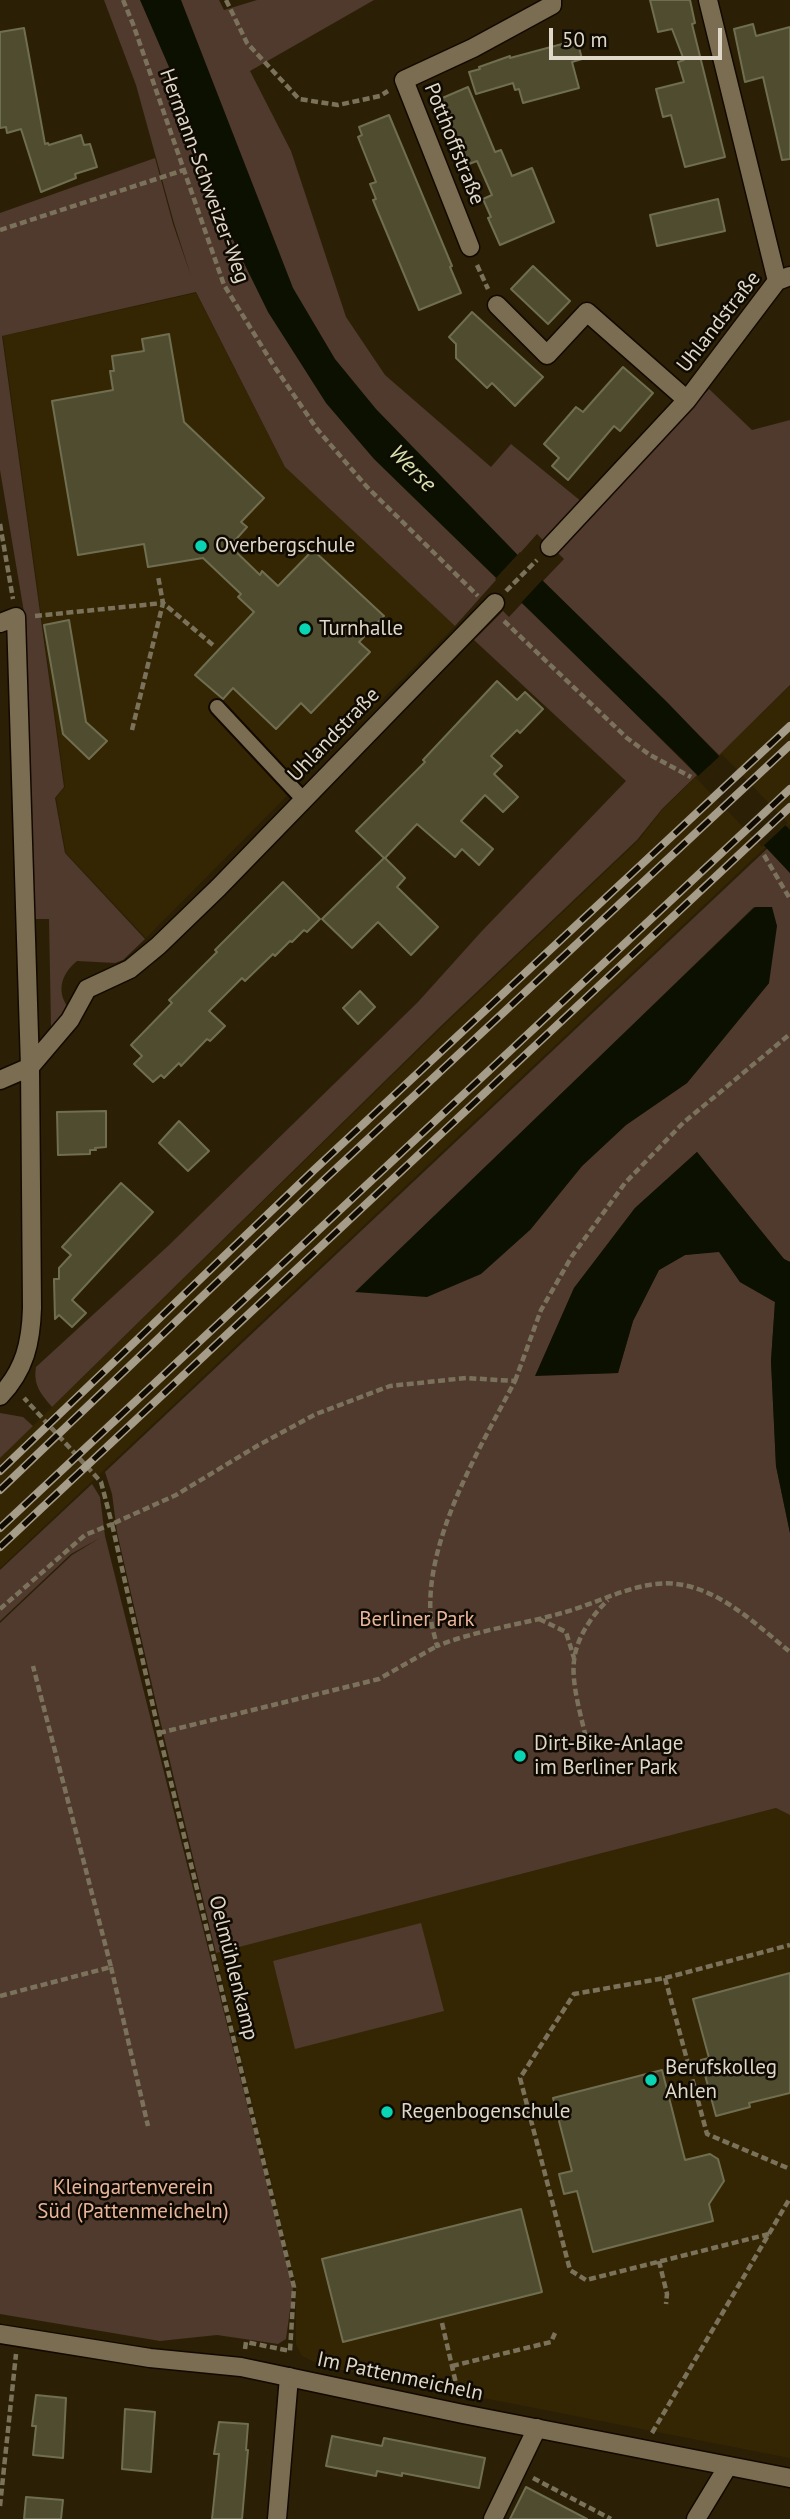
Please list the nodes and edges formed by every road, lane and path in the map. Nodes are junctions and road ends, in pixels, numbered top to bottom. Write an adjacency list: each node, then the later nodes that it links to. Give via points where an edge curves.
1 (122, 0): 6 (path, Hermann-Schweizer-Weg)
2 (226, 0): 5 (path, via 247,43 299,99 338,105 380,96)
3 (552, 0): 5 (street, Potthoffstraße, via 552,5 473,48)
4 (708, 0): 9 (street)
5 (404, 80): 8 (street, Potthoffstraße)
6 (184, 170): 7 (path); 16 (path, Hermann-Schweizer-Weg, via 224,285 317,429 367,487)
7 (0, 230)
8 (470, 247): 10 (path)
9 (783, 279): 11 (street, Uhlandstraße)
10 (497, 305): 11 (street, Uhlandstraße, via 547,355 587,312)
11 (688, 400): 13 (street, Uhlandstraße)
12 (0, 524): 17 (path)
13 (550, 547): 16 (path)
14 (158, 576): 15 (path)
15 (163, 603): 17 (path); 18 (path); 20 (path)
16 (493, 605): 21 (path, Hermann-Schweizer-Weg, via 627,738); 22 (street, Uhlandstraße)
17 (8, 620): 26 (street)
18 (214, 646)
19 (217, 707): 22 (lane)
20 (132, 730)
21 (691, 777)
22 (303, 799): 26 (street, Uhlandstraße, via 158,946 130,969 87,989 69,1020)
23 (764, 855): 24 (path)
24 (790, 900)
25 (790, 1034): 28 (path, via 684,1123 625,1183 572,1256 541,1310)
26 (30, 1067): 27 (street, Uhlandstraße); 29 (street, via 31,1336 23,1364)
27 (0, 1080)
28 (515, 1381): 30 (path, via 466,1378 390,1386 316,1414 176,1495); 34 (path, via 453,1501 431,1579 431,1620)
29 (6, 1390): 30 (path, Oelmühlenkamp, via 101,1482)
30 (112, 1524): 32 (path, via 85,1535); 38 (path, Oelmühlenkamp)
31 (612, 1597): 33 (path); 35 (path, via 650,1584 684,1584 718,1596); 36 (path, via 595,1612)
32 (0, 1609)
33 (537, 1619): 34 (path, via 464,1635); 36 (path, via 566,1632)
34 (437, 1646): 38 (path, via 379,1679)
35 (790, 1652)
36 (574, 1659): 39 (path)
37 (33, 1666): 41 (path)
38 (159, 1733): 54 (path, Oelmühlenkamp, via 294,2287 290,2351 246,2342)
39 (587, 1747)
40 (790, 1945): 42 (path)
41 (111, 1967): 43 (path); 44 (path)
42 (665, 1978): 45 (path, via 707,2134); 48 (path, via 574,1994 520,2078 570,2270 586,2280)
43 (0, 1996)
44 (148, 2126)
45 (790, 2169)
46 (790, 2198): 47 (path)
47 (769, 2234): 48 (path); 58 (path)
48 (659, 2262): 49 (path)
49 (666, 2304)
50 (442, 2323): 53 (path)
51 (555, 2333): 53 (path, via 551,2342)
52 (9, 2335): 54 (street, Im Pattenmeicheln, via 150,2358); 62 (path)
53 (452, 2366): 56 (path)
54 (241, 2367): 55 (street, Im Pattenmeicheln)
55 (289, 2377): 56 (street, Im Pattenmeicheln); 63 (street)
56 (463, 2414): 57 (street, Im Pattenmeicheln)
57 (537, 2428): 58 (street, Im Pattenmeicheln); 60 (street)
58 (643, 2449): 59 (street, Im Pattenmeicheln)
59 (728, 2466): 61 (street, Im Pattenmeicheln); 66 (street)
60 (517, 2469): 64 (street); 65 (path)
61 (790, 2478)
62 (0, 2506)
63 (277, 2519)
64 (493, 2519)
65 (611, 2519)
66 (696, 2519)

